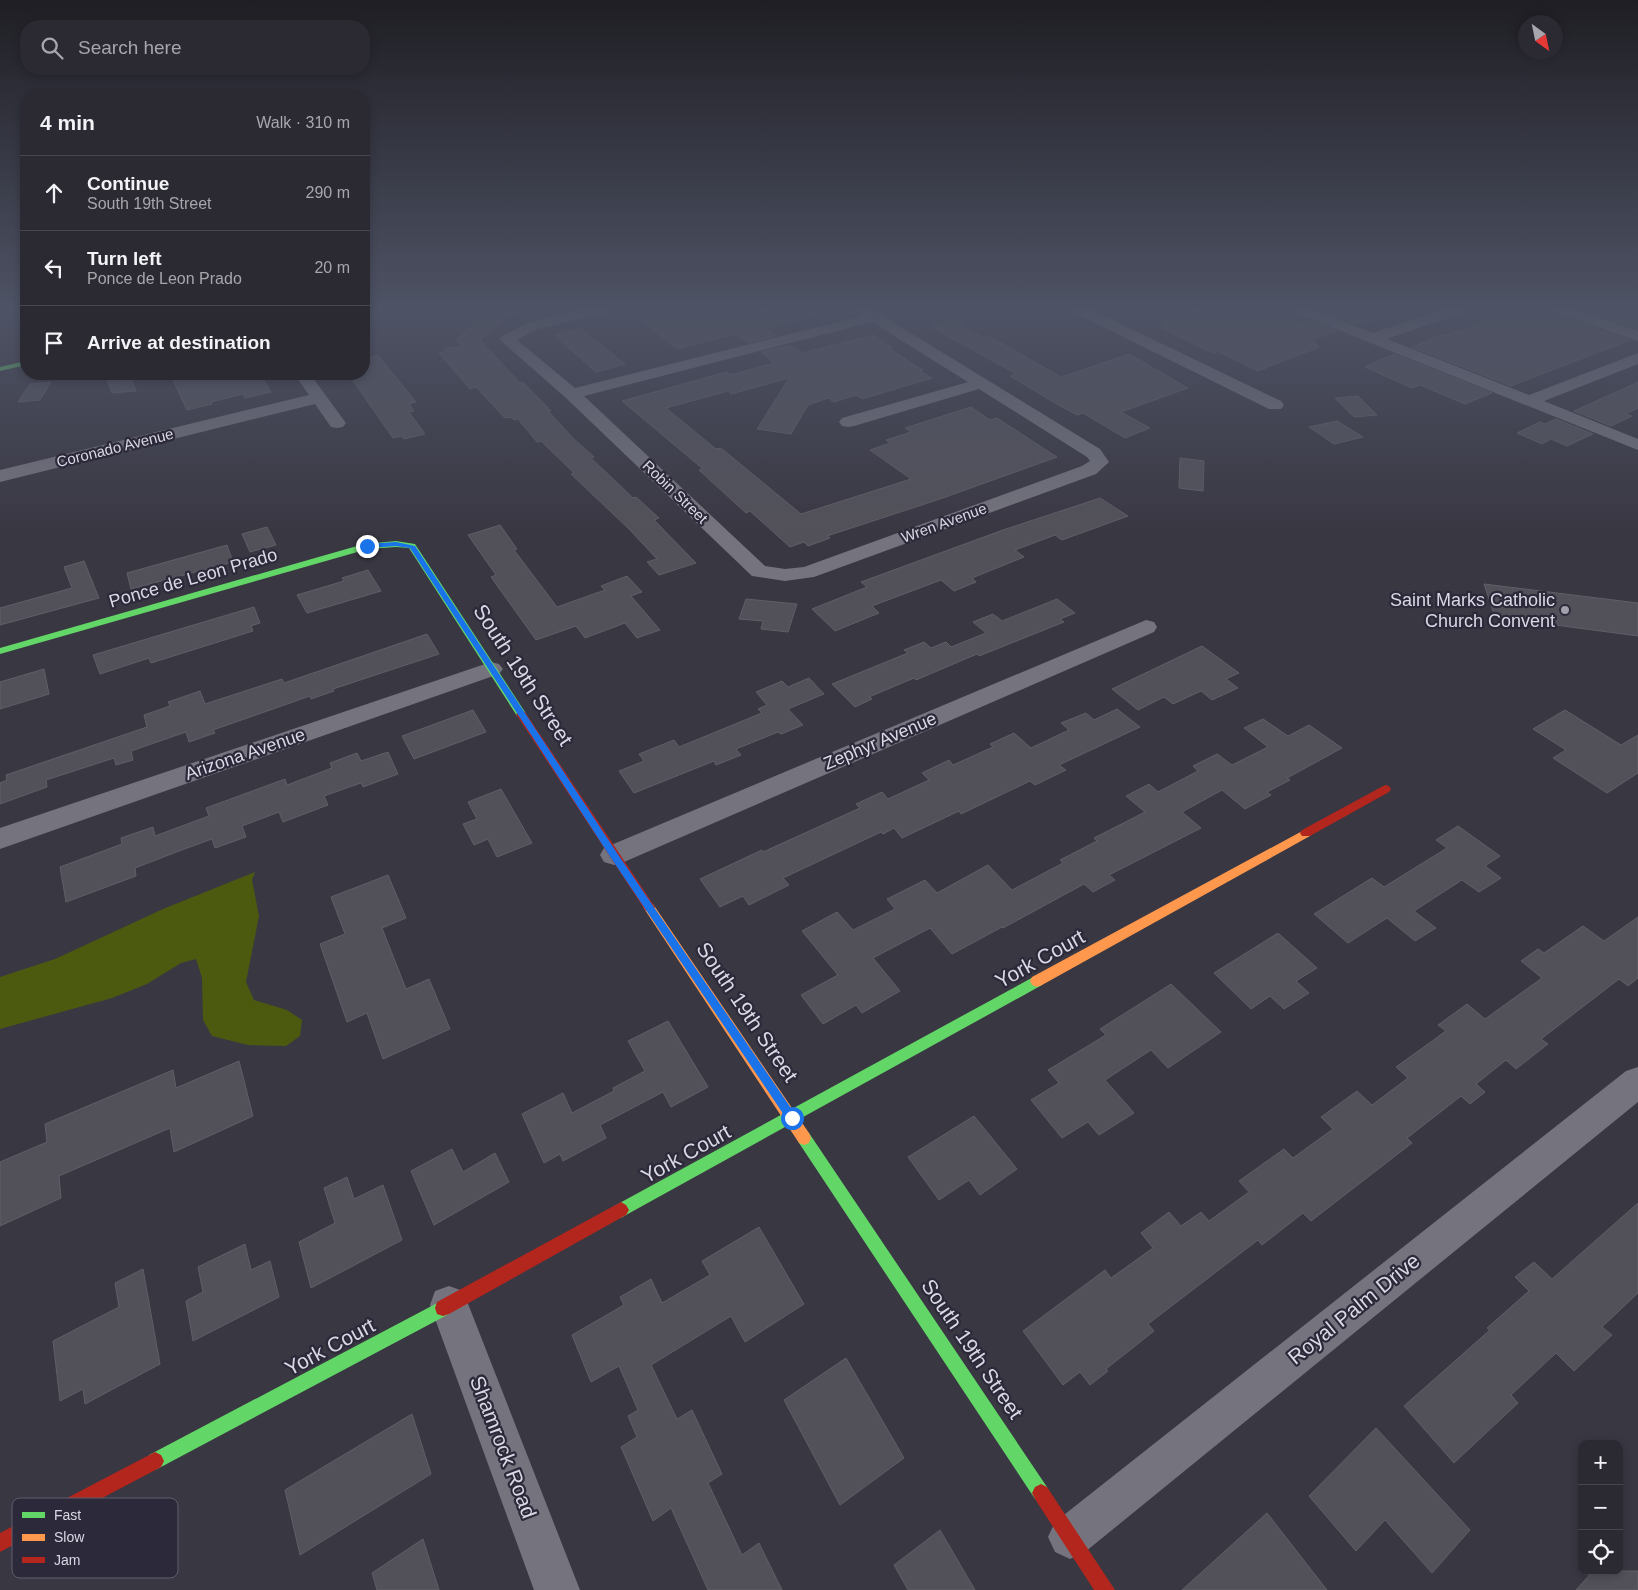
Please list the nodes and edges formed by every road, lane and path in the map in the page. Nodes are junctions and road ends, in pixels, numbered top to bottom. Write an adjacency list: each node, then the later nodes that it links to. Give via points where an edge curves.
1 (309, 384): 10 (street)
2 (560, 384): 9 (street, Robin Street)
3 (608, 384): 9 (street)
4 (978, 384): 13 (street)
5 (984, 384): 18 (street, Wren Avenue, via 1094,453 1100,462 1089,470 807,573)
6 (1232, 384): 12 (street)
7 (1486, 384): 11 (street)
8 (1572, 384): 11 (street)
9 (572, 394): 18 (street, Robin Street, via 759,572)
10 (318, 398): 14 (street); 16 (street, Coronado Avenue)
11 (1529, 401): 15 (street)
12 (1275, 405)
13 (848, 422)
14 (338, 423)
15 (1638, 445)
16 (0, 476)
17 (396, 544): 20 (street, Ponce de Leon Prado, via 367,546); 21 (street, South 19th Street, via 412,546)
18 (785, 575)
19 (1146, 627): 24 (street, Zephyr Avenue)
20 (0, 651)
21 (491, 668): 23 (street, Arizona Avenue); 24 (street, South 19th Street)
22 (1385, 789): 26 (street, York Court)
23 (0, 839)
24 (614, 855): 26 (street, South 19th Street)
25 (1638, 1082): 30 (street, Royal Palm Drive)
26 (792, 1118): 27 (street, York Court); 30 (street, South 19th Street)
27 (449, 1305): 28 (street, York Court); 32 (street, Shamrock Road)
28 (85, 1498)
29 (12, 1537): 31 (street, York Court)
30 (1070, 1537): 33 (street, South 19th Street)
31 (0, 1543)
32 (557, 1590)
33 (1105, 1590)

